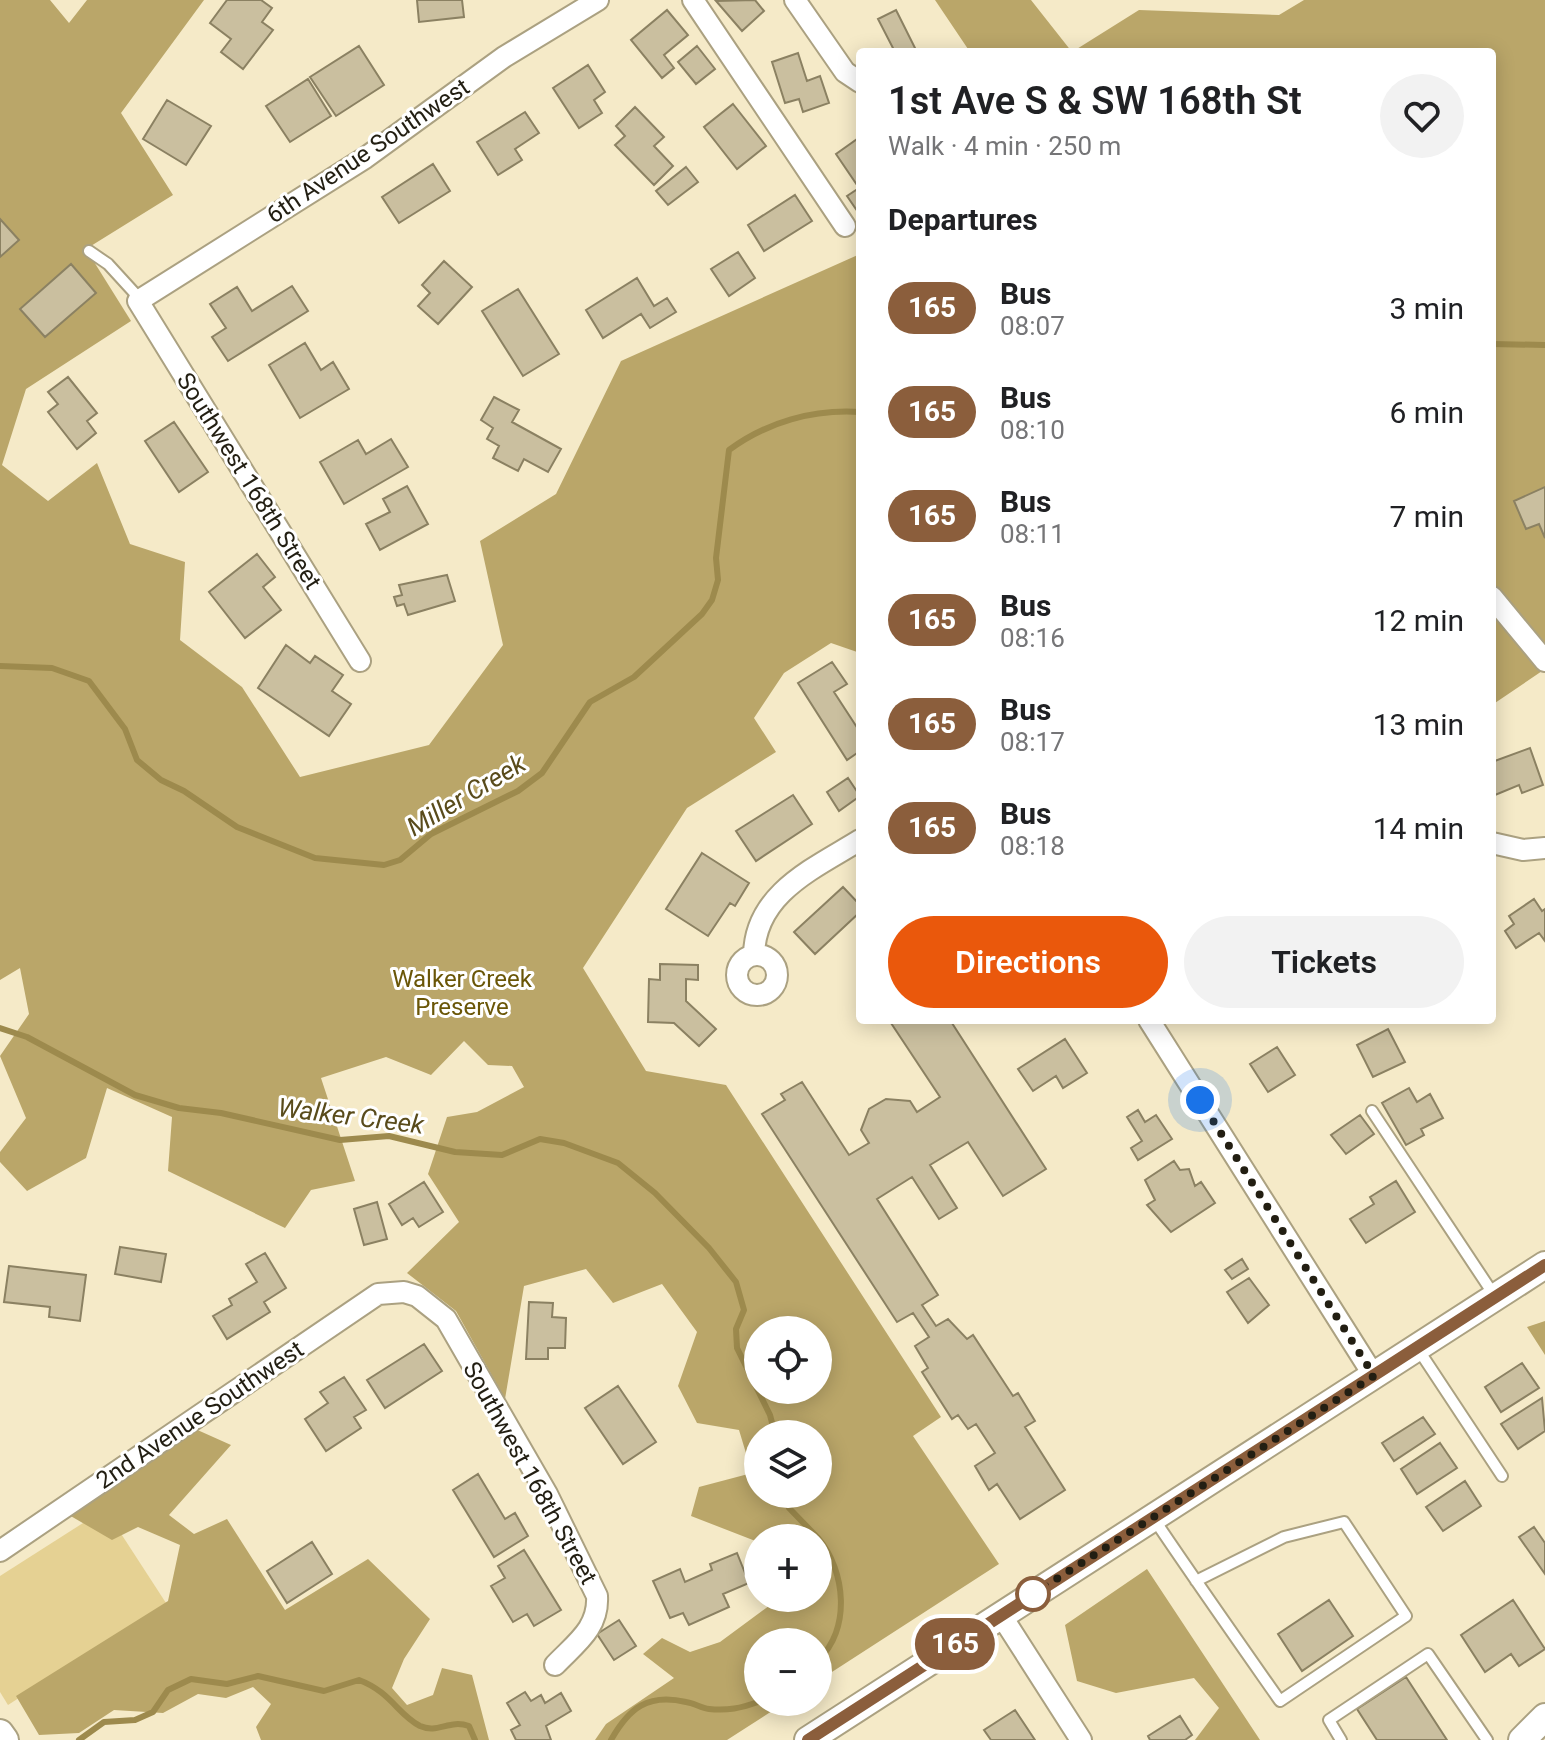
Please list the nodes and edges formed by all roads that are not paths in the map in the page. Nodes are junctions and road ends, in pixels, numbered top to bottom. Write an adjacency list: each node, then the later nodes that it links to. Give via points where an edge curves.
1 (598, 0): 7 (street, 6th Avenue Southwest, via 504,57 365,158)
2 (693, 0): 5 (street)
3 (795, 0): 4 (street, via 845,72)
4 (856, 79)
5 (845, 226)
6 (89, 251): 7 (lane, via 108,264)
7 (139, 300): 9 (street, Southwest 168th Street)
8 (1496, 602): 10 (street)
9 (360, 661)
10 (1545, 661)
11 (856, 842): 14 (street, via 786,886 760,922)
12 (1496, 844): 13 (street)
13 (1545, 848)
14 (754, 955)
15 (1152, 1024): 21 (street)
16 (1372, 1111): 19 (lane)
17 (1545, 1265): 19 (main road)
18 (404, 1292): 24 (street, 2nd Avenue Southwest, via 378,1294); 27 (street, Southwest 168th Street, via 446,1319 547,1494 597,1596 593,1626)
19 (1495, 1297): 20 (main road)
20 (1417, 1348): 21 (main road); 22 (lane)
21 (1374, 1376): 23 (main road)
22 (1502, 1476)
23 (1153, 1517): 25 (lane); 26 (main road)
24 (0, 1551)
25 (1196, 1581): 25 (lane, via 1280,1701 1406,1616 1344,1522 1284,1537)
26 (1001, 1615): 31 (main road); 32 (street)
27 (555, 1665)
28 (1545, 1717): 35 (main road)
29 (0, 1733): 30 (main road)
30 (5, 1740)
31 (808, 1740)
32 (1081, 1740)
33 (1341, 1740): 34 (lane, via 1329,1720 1428,1654)
34 (1487, 1740)
35 (1522, 1740)

